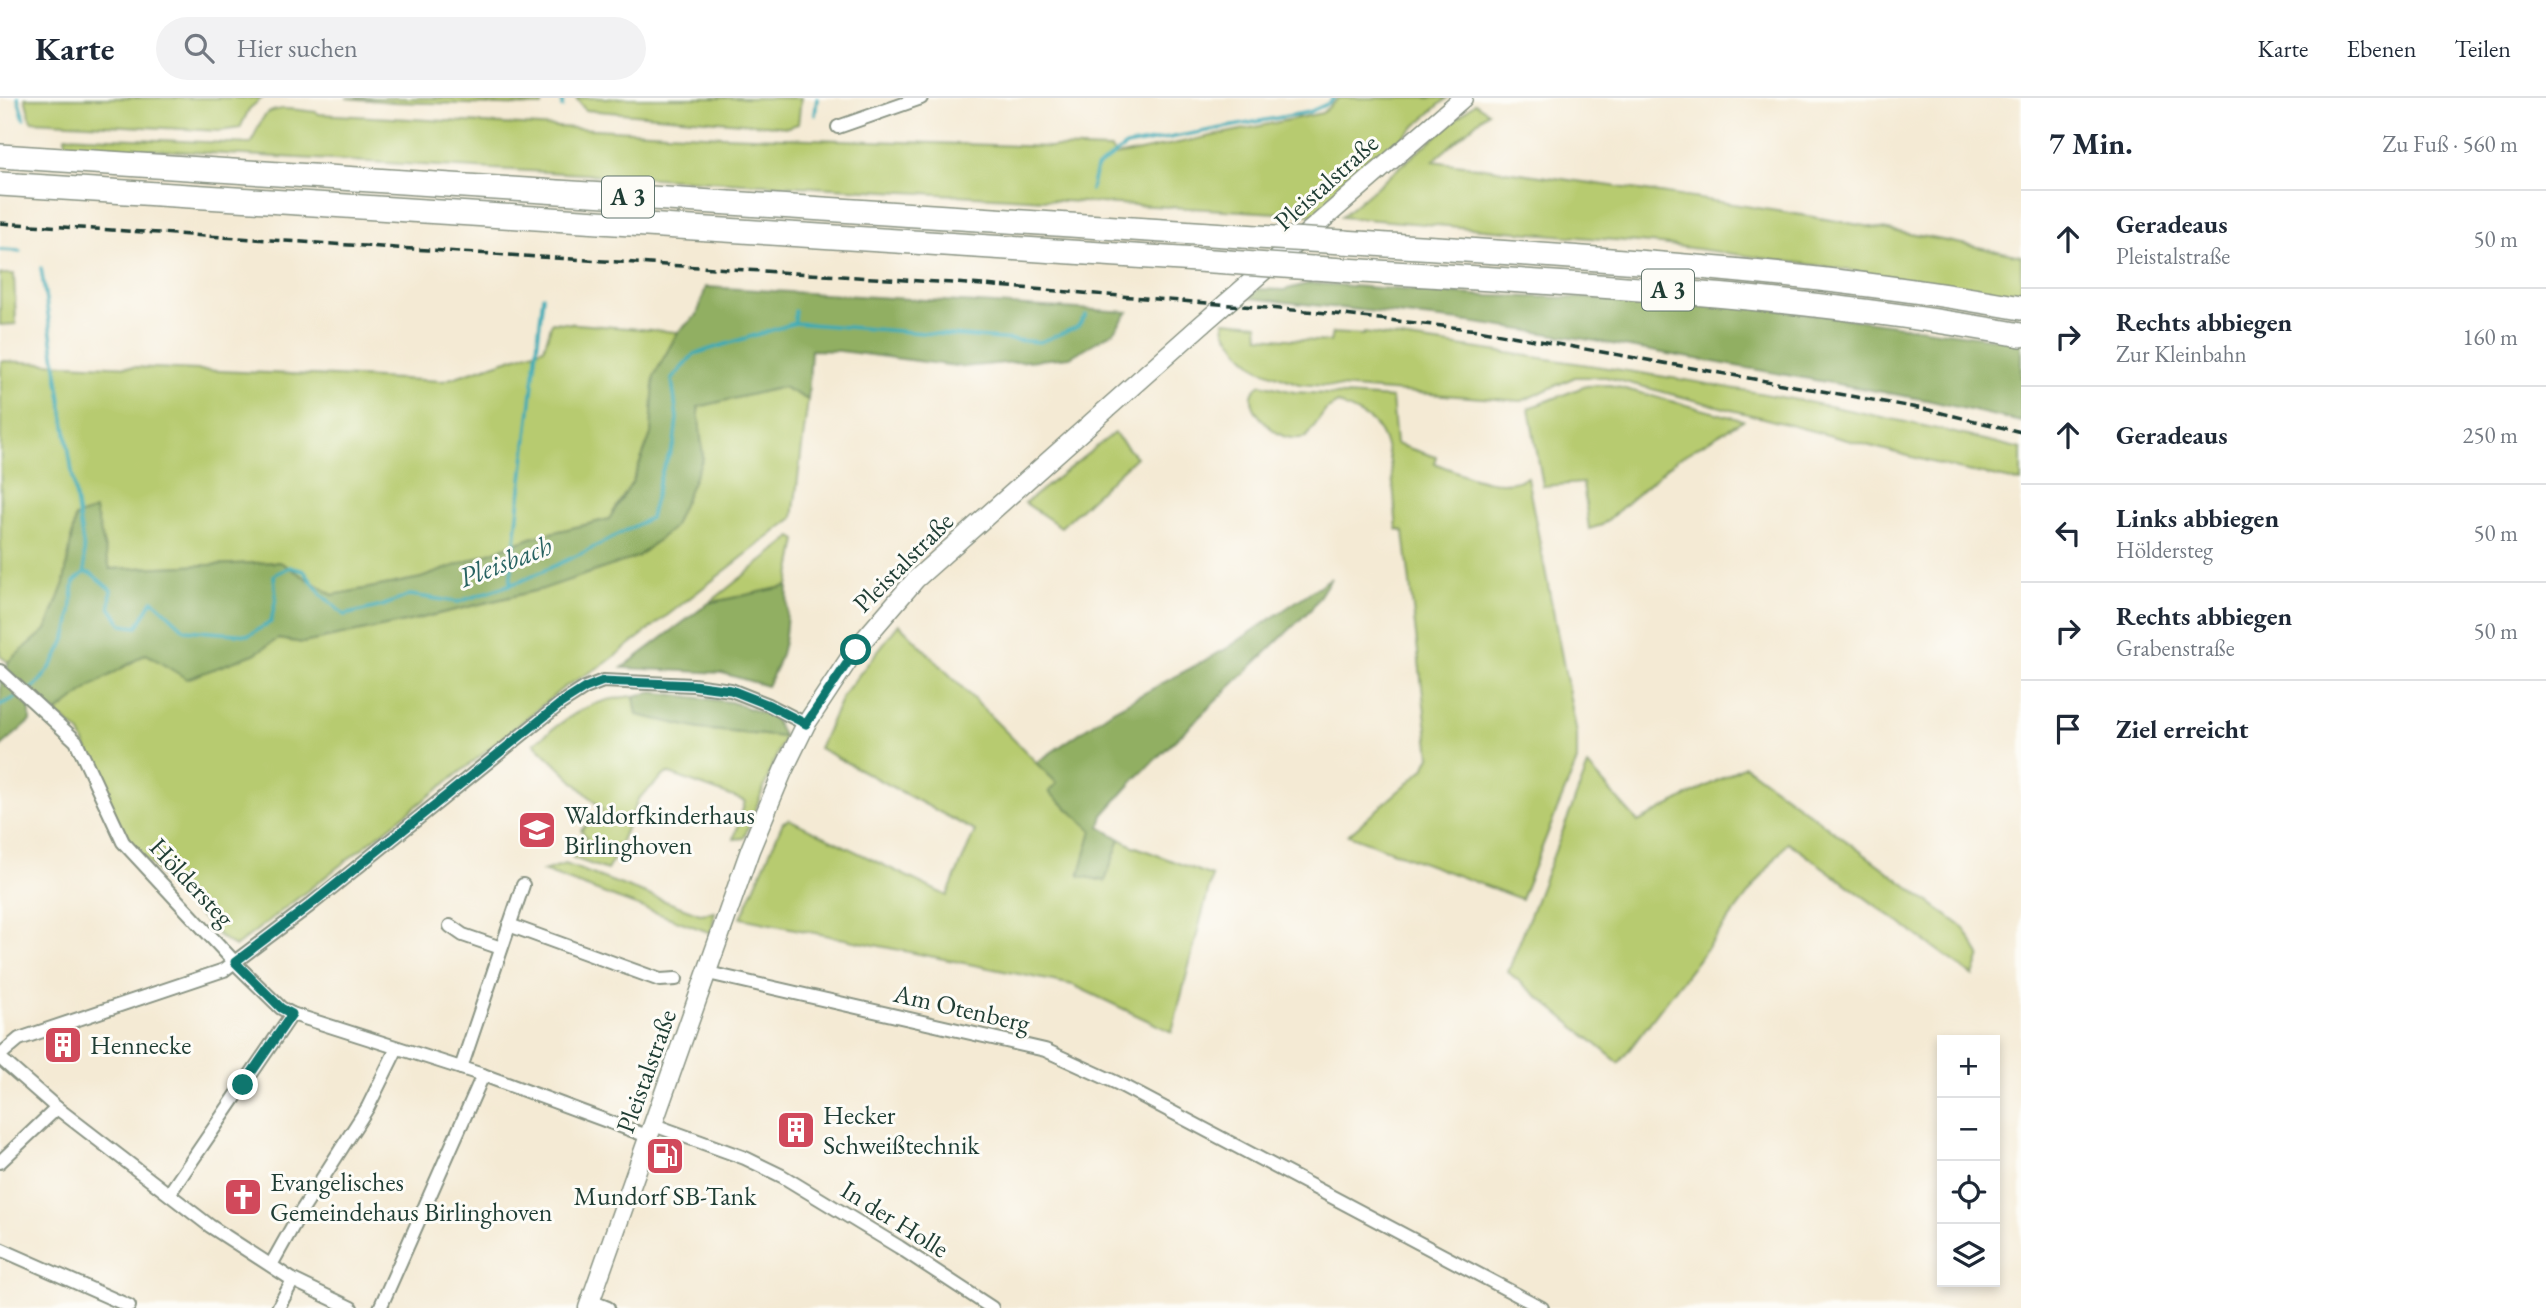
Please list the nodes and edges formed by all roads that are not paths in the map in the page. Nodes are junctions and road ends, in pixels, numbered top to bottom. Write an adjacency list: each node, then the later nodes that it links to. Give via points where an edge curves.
1 (921, 98): 3 (street)
2 (1463, 98): 9 (main road, Pleistalstraße, via 916,579 856,650)
3 (838, 127)
4 (0, 156): 6 (highway, A 3, bridge, via 1767,272)
5 (0, 184): 7 (highway, A 3, bridge, via 1651,288 1875,311)
6 (2021, 308)
7 (2021, 335)
8 (3, 674): 14 (street, Höldersteg, via 76,741 123,842)
9 (806, 724): 14 (street, via 731,690 603,681 585,688); 15 (main road, Pleistalstraße, via 750,850)
10 (523, 885): 11 (street)
11 (509, 925): 13 (street); 16 (street, via 660,980)
12 (450, 926): 13 (street)
13 (501, 948): 20 (street)
14 (235, 962): 17 (street, Höldersteg); 19 (street, via 223,970 19,1039)
15 (708, 973): 23 (main road, Pleistalstraße); 36 (street, Am Otenberg, via 1045,1051 1117,1083)
16 (676, 979)
17 (292, 1014): 18 (street, Höldersteg); 25 (street)
18 (397, 1048): 20 (street, Höldersteg); 27 (street, via 368,1107)
19 (0, 1056): 22 (street)
20 (461, 1068): 21 (street, Höldersteg)
21 (483, 1075): 23 (street, Höldersteg); 33 (street)
22 (57, 1108): 24 (street); 25 (street)
23 (652, 1131): 29 (main road, Pleistalstraße); 35 (street, In der Holle, via 745,1158 782,1176)
24 (0, 1162)
25 (169, 1194): 27 (street)
26 (0, 1249): 30 (street)
27 (271, 1265): 28 (street)
28 (293, 1280): 31 (street); 32 (street)
29 (589, 1304): 34 (street)
30 (129, 1306)
31 (278, 1308)
32 (351, 1308)
33 (380, 1308)
34 (608, 1308)
35 (992, 1308)
36 (1542, 1308)

